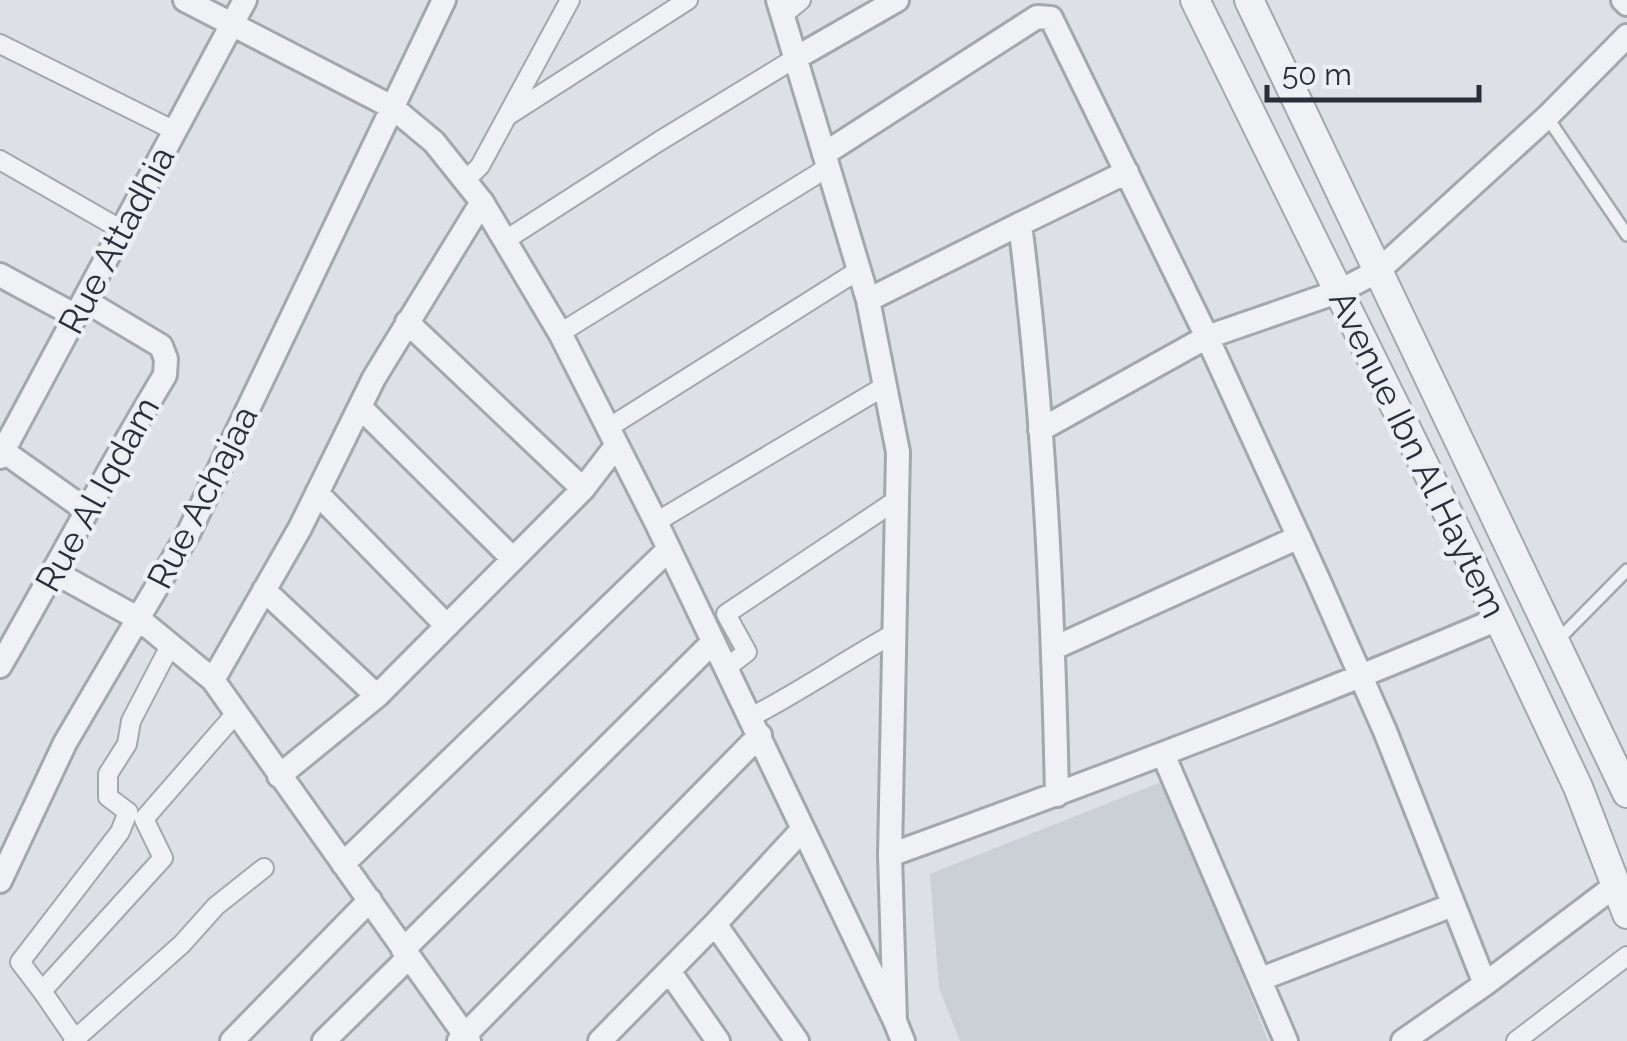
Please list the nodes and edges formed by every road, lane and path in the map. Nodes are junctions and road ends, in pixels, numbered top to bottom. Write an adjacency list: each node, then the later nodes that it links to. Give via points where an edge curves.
1 (185, 0): 10 (street)
2 (246, 0): 10 (street, Rue Attadhia)
3 (444, 0): 14 (street, Rue Achajaa)
4 (570, 0): 15 (street)
5 (688, 0): 15 (street)
6 (897, 0): 13 (street)
7 (1195, 0): 30 (street, Avenue Ibn Al Haytem)
8 (1248, 0): 28 (street, Avenue Ibn Al Haytem)
9 (788, 5): 13 (street)
10 (232, 24): 14 (street); 17 (street, Rue Attadhia)
11 (1627, 36): 16 (street)
12 (0, 44): 17 (street)
13 (794, 60): 19 (street); 26 (street)
14 (392, 107): 21 (street); 53 (street, Rue Achajaa, via 189,532)
15 (509, 115): 21 (street)
16 (1548, 117): 25 (lane); 28 (street)
17 (175, 131): 24 (street, Rue Attadhia)
18 (0, 160): 24 (street)
19 (826, 161): 20 (street, via 1043,16 1054,22); 27 (street); 34 (street)
20 (1127, 172): 23 (street); 35 (street)
21 (466, 180): 22 (street)
22 (482, 202): 26 (street); 33 (street)
23 (1020, 224): 31 (street); 38 (street)
24 (122, 230): 32 (street, Rue Attadhia)
25 (1627, 235)
26 (504, 241): 34 (street)
27 (859, 270): 31 (street); 39 (street)
28 (1378, 271): 30 (street); 56 (street, Avenue Ibn Al Haytem)
29 (0, 275): 32 (street)
30 (1340, 290): 35 (street); 52 (street, Avenue Ibn Al Haytem)
31 (868, 300): 36 (street)
32 (80, 308): 40 (street, Rue Attadhia); 44 (street, Rue Al Iqdam, via 161,346 166,358 165,375)
33 (407, 322): 37 (street); 41 (street)
34 (560, 333): 39 (street)
35 (1207, 337): 38 (street); 46 (street)
36 (885, 386): 43 (street, via 898,452); 45 (street)
37 (360, 407): 42 (street); 48 (street)
38 (1040, 430): 59 (street)
39 (612, 437): 41 (street); 45 (street)
40 (2, 454): 44 (street)
41 (583, 489): 48 (street)
42 (317, 493): 51 (street); 54 (street)
43 (898, 498): 55 (street); 61 (street, via 726,614 747,652)
44 (86, 510): 50 (street, Rue Al Iqdam)
45 (656, 522): 47 (street)
46 (1299, 537): 59 (street); 62 (street)
47 (668, 550): 57 (street); 73 (street)
48 (514, 559): 54 (street)
49 (1627, 570): 56 (lane)
50 (54, 572): 53 (street); 60 (street, Rue Al Iqdam)
51 (264, 590): 63 (street); 64 (street)
52 (1498, 619): 62 (street); 76 (street, Avenue Ibn Al Haytem, via 1578,787)
53 (139, 620): 58 (street); 75 (street, Rue Achajaa, via 65,744)
54 (447, 626): 64 (street)
55 (895, 633): 66 (street, via 836,665); 72 (street)
56 (1557, 641): 69 (street, Avenue Ibn Al Haytem)
57 (713, 642): 61 (street); 81 (street)
58 (171, 644): 63 (street); 86 (street, via 108,774 108,797 128,812 120,832 20,962)
59 (1054, 648): 70 (street)
60 (0, 666)
61 (726, 668): 66 (street)
62 (1361, 677): 67 (street); 78 (street)
63 (213, 680): 65 (street)
64 (376, 696): 68 (street)
65 (236, 712): 68 (street); 86 (street, via 144,820 164,858)
66 (756, 726): 71 (street); 89 (street)
67 (1162, 754): 70 (street); 84 (street)
68 (279, 776): 73 (street)
69 (1627, 793)
70 (1058, 795): 72 (street)
71 (803, 828): 80 (street); 87 (street)
72 (890, 855): 87 (street)
73 (343, 864): 77 (street)
74 (264, 868): 90 (street)
75 (0, 882)
76 (1616, 885): 79 (street, Avenue Ibn Al Haytem); 85 (street)
77 (370, 900): 81 (street); 91 (street)
78 (1453, 905): 84 (street); 85 (street)
79 (1627, 914)
80 (715, 924): 83 (street); 95 (street)
81 (406, 954): 89 (street); 92 (street)
82 (1627, 956): 88 (street)
83 (669, 970): 93 (street); 94 (street)
84 (1261, 979): 96 (street)
85 (1485, 984): 97 (street)
86 (42, 991): 90 (street)
87 (899, 1031)
88 (1545, 1033): 98 (street)
89 (464, 1039)
90 (74, 1040)
91 (232, 1041)
92 (324, 1041)
93 (600, 1041)
94 (718, 1041)
95 (796, 1041)
96 (1286, 1041)
97 (1403, 1041)
98 (1516, 1041)

